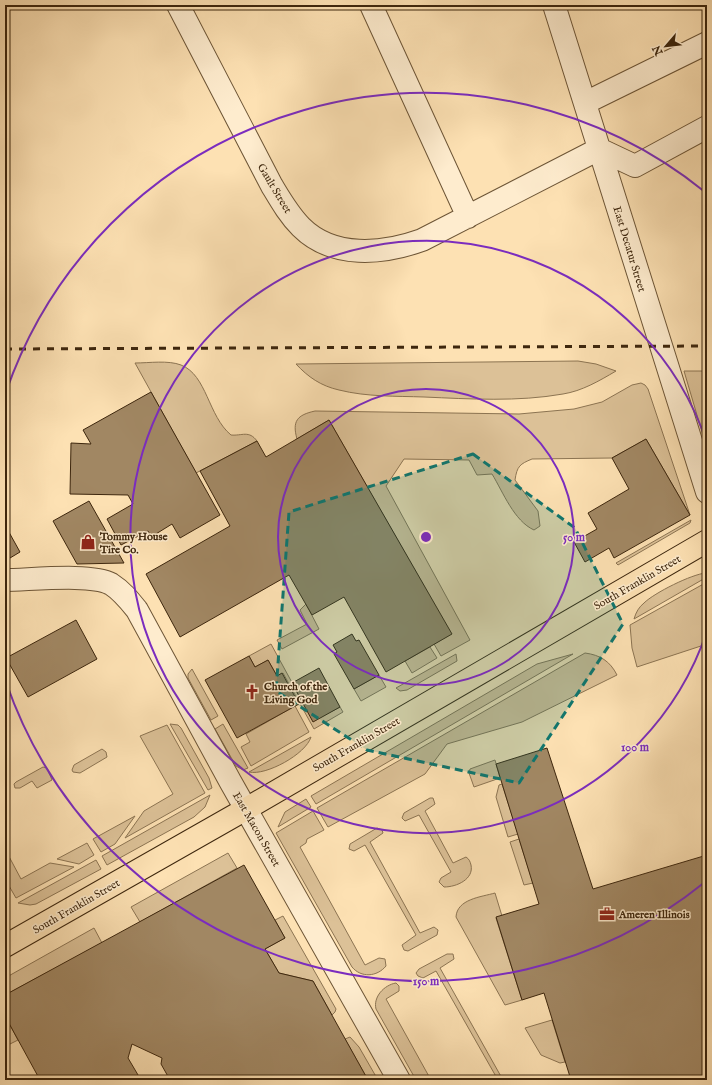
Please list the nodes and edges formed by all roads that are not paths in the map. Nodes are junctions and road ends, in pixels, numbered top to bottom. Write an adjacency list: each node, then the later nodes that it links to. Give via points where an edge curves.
1 (178, 5): 8 (street, Gault Street, via 272,186 302,228 325,244 351,251 380,251 402,248)
2 (372, 5): 8 (street)
3 (554, 5): 5 (street, East Decatur Street)
4 (707, 42): 5 (street)
5 (585, 103): 7 (street, East Decatur Street)
6 (707, 127): 7 (street, via 635,166)
7 (599, 149): 8 (street, Gault Street); 9 (street, East Decatur Street)
8 (468, 217)
9 (707, 492)
10 (707, 541): 12 (main road, South Franklin Street)
11 (5, 580): 12 (street, East Macon Street, via 87,579 109,583 124,594 137,610)
12 (246, 809): 13 (main road, South Franklin Street); 14 (street, East Macon Street)
13 (7, 940)
14 (399, 1080)

